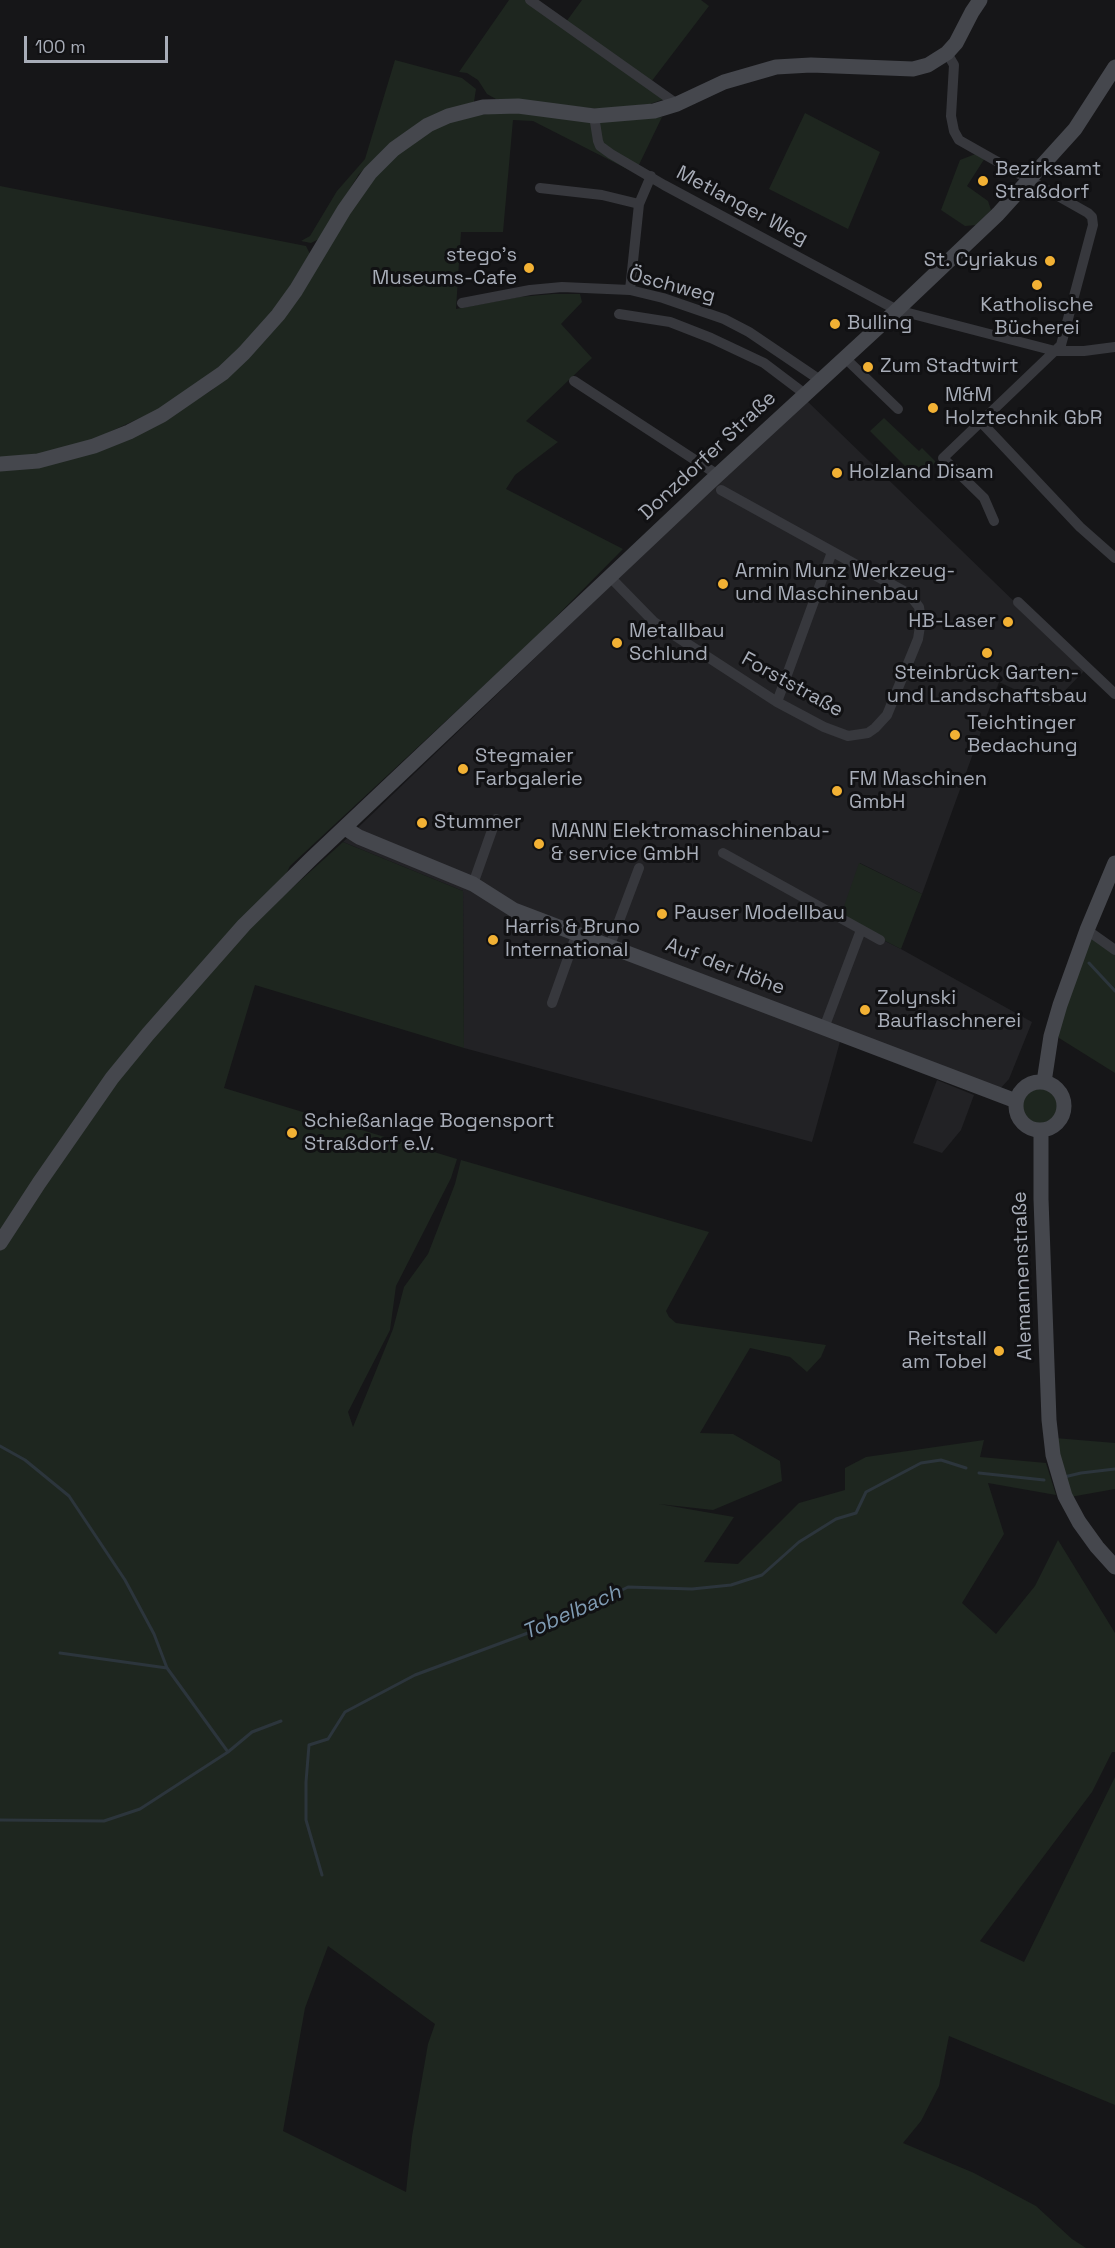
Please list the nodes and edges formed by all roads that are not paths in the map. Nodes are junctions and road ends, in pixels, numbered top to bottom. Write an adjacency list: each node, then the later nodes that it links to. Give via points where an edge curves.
1 (530, 0): 5 (street)
2 (980, 0): 3 (main road)
3 (947, 53): 5 (main road, via 913,69 776,67 724,82); 8 (street, via 954,65 951,116 959,140)
4 (1115, 67): 8 (main road, Donzdorfer Straße, via 1075,129)
5 (676, 104): 6 (main road, via 654,111)
6 (594, 116): 7 (street, Metlanger Weg, via 600,146); 23 (main road, via 518,106 483,107 428,124 370,173 296,290 264,333 223,373 162,415 129,432 38,461)
7 (651, 176): 10 (street); 13 (street, Metlanger Weg)
8 (1030, 180): 13 (main road, Donzdorfer Straße); 16 (street, via 1092,218 1066,334)
9 (540, 188): 10 (street)
10 (639, 204): 11 (street)
11 (630, 290): 12 (street, Öschweg, via 562,287); 18 (street, Öschweg, via 724,319)
12 (462, 303)
13 (897, 310): 16 (street, Metlanger Weg); 17 (main road, Donzdorfer Straße)
14 (619, 314): 20 (street, via 670,322 711,338 764,363)
15 (1115, 347): 16 (street, Metlanger Weg)
16 (1055, 351): 22 (street)
17 (844, 357): 18 (main road, Donzdorfer Straße); 21 (street)
18 (820, 380): 20 (main road, Donzdorfer Straße)
19 (574, 381): 24 (street)
20 (805, 394): 24 (main road, Donzdorfer Straße)
21 (898, 409)
22 (981, 422): 26 (street, via 943,458 984,498); 28 (street, via 1080,527)
23 (0, 464)
24 (718, 475): 29 (main road, Donzdorfer Straße)
25 (721, 490): 27 (street, Forststraße)
26 (994, 521)
27 (832, 552): 32 (street); 32 (street, Forststraße, via 909,594 919,607 918,639 887,715 868,733 848,736)
28 (1115, 558)
29 (610, 577): 32 (street, Forststraße, via 654,622); 34 (main road, Donzdorfer Straße)
30 (1018, 602): 31 (street)
31 (1115, 694)
32 (777, 702)
33 (496, 819): 38 (street)
34 (345, 828): 38 (main road, Auf der Höhe); 50 (main road, Donzdorfer Straße, via 212,961 112,1078)
35 (723, 853): 39 (street)
36 (1115, 863): 40 (main road)
37 (639, 868): 43 (street)
38 (473, 884): 41 (main road, Auf der Höhe, via 514,910)
39 (861, 930): 42 (street); 46 (street)
40 (1087, 930): 44 (street); 47 (main road, via 1054,1026)
41 (577, 933): 43 (main road, Auf der Höhe); 45 (street)
42 (880, 940)
43 (610, 945): 46 (main road, Auf der Höhe)
44 (1115, 950)
45 (552, 1003)
46 (825, 1028): 48 (main road, Auf der Höhe)
47 (1044, 1082): 48 (main road, via 1029,1085); 49 (main road, via 1057,1089 1064,1108 1059,1122)
48 (1016, 1101): 49 (main road, via 1021,1122)
49 (1041, 1131): 51 (main road, Alemannenstraße, via 1053,1455 1065,1496)
50 (0, 1243)
51 (1115, 1568)

